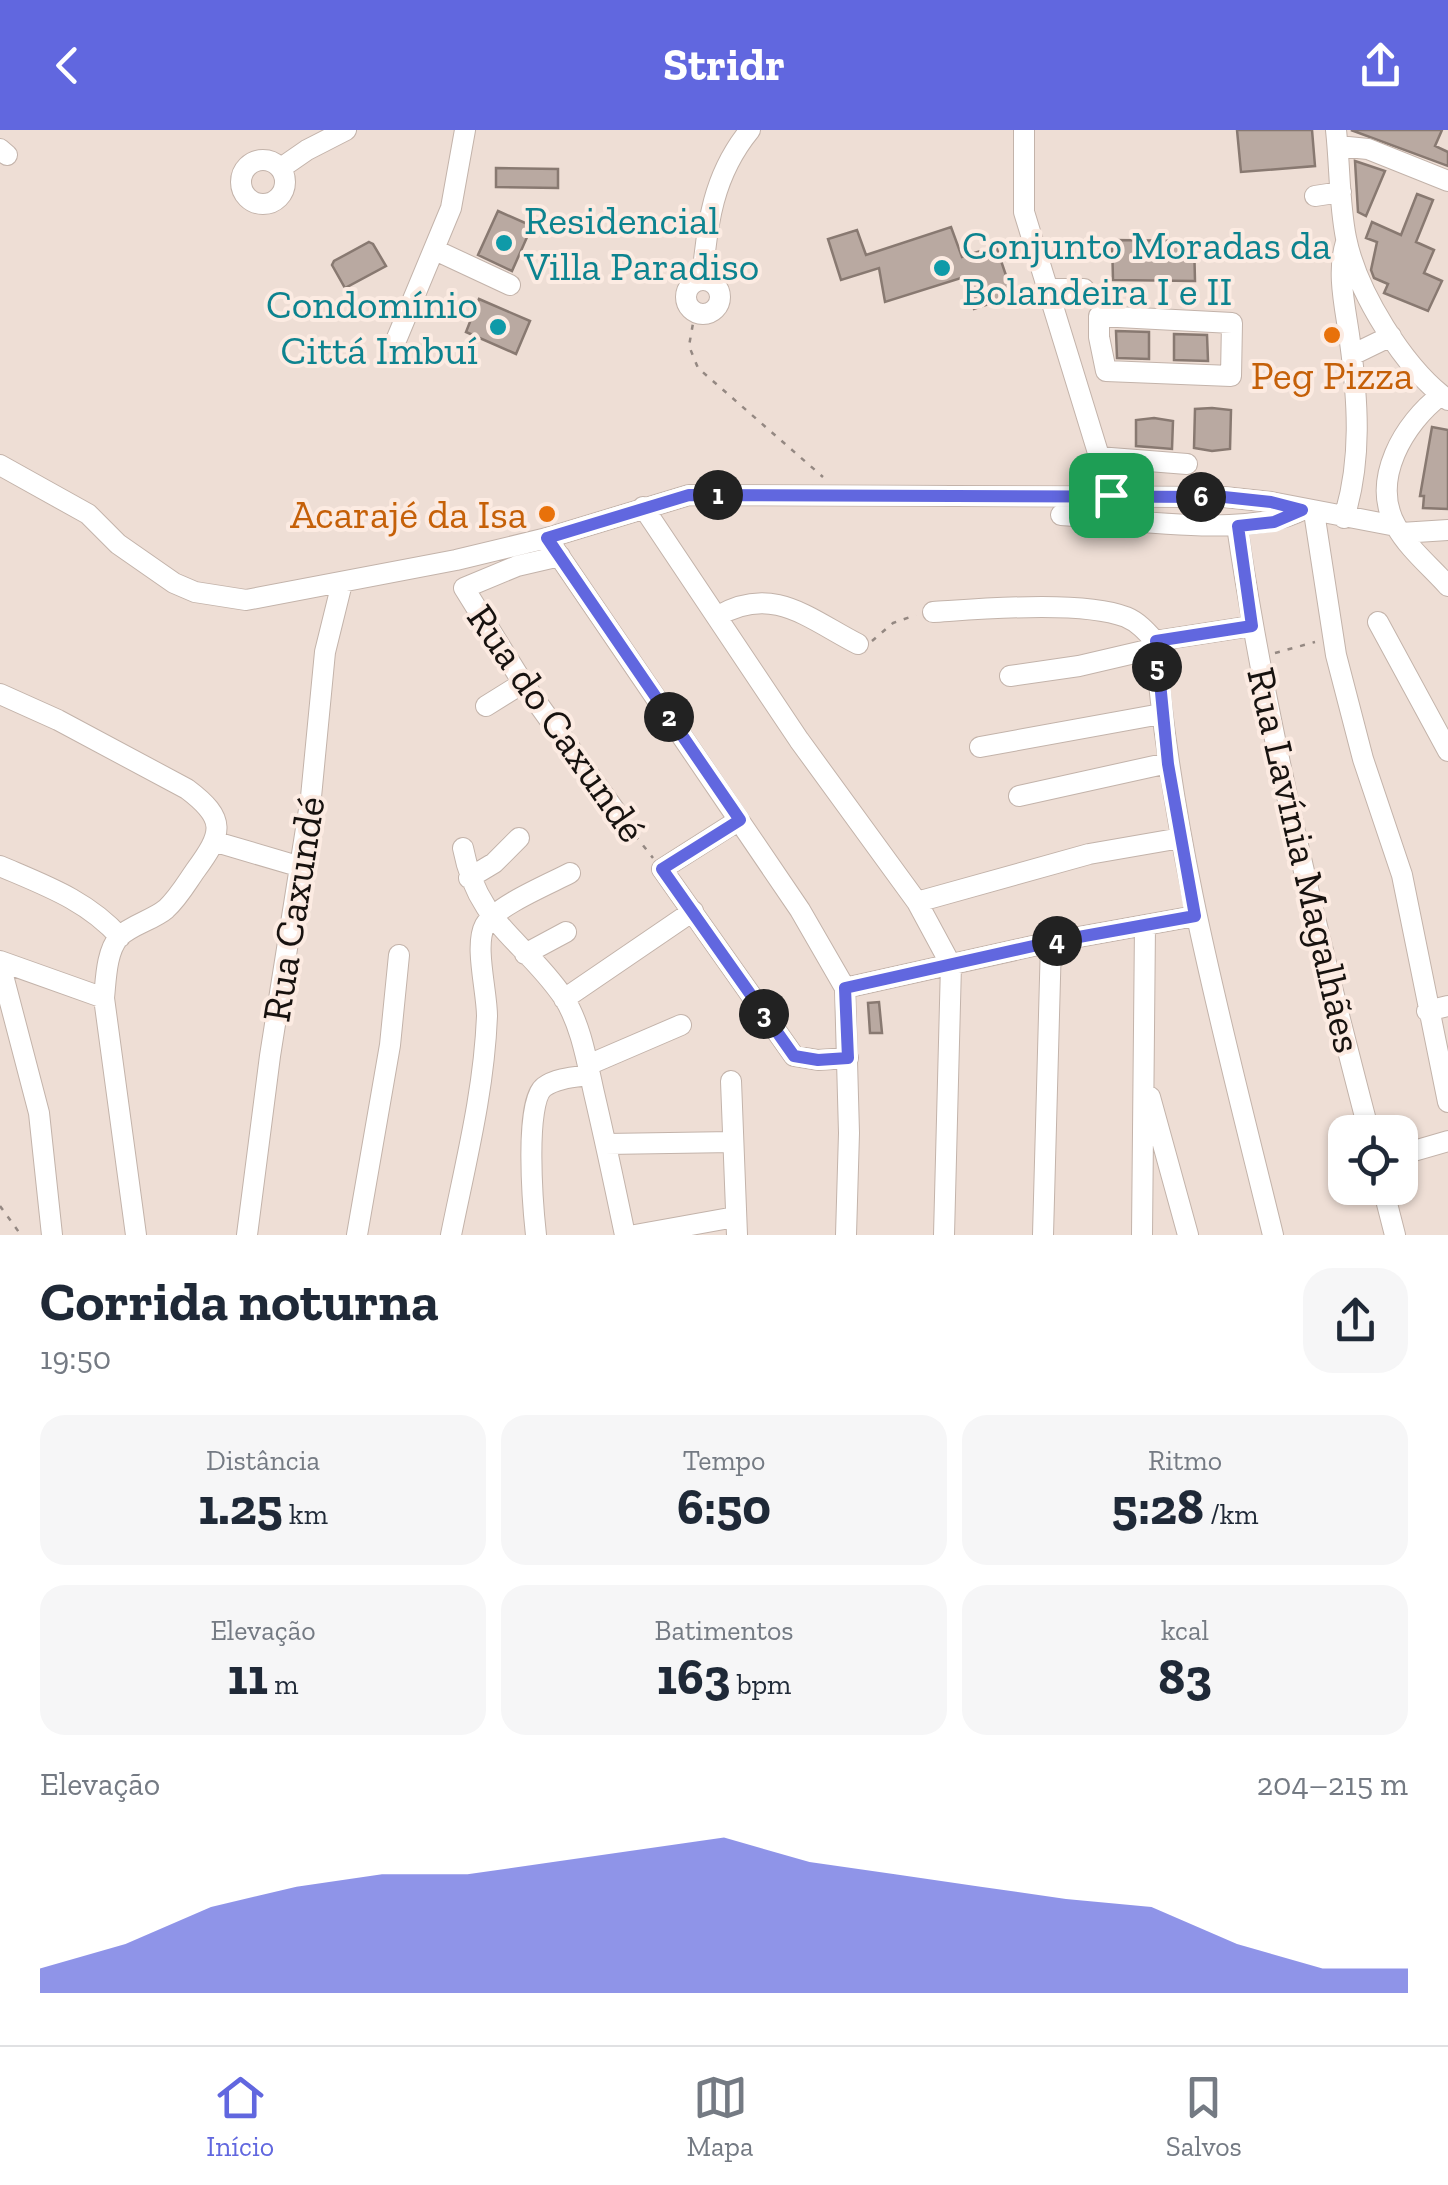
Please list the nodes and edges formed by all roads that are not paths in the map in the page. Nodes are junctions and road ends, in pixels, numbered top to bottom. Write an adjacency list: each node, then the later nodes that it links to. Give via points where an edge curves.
1 (346, 130): 6 (street)
2 (465, 130): 11 (street)
3 (750, 130): 15 (street, via 710,204 702,280 716,287 719,303 706,314)
4 (1024, 130): 13 (street, via 1024,212)
5 (1337, 138): 7 (street); 8 (street)
6 (281, 168)
7 (1448, 181)
8 (1342, 192): 9 (street); 10 (street)
9 (1315, 196)
10 (1346, 240): 17 (street); 20 (street, via 1341,270)
11 (436, 250): 12 (street); 19 (street)
12 (510, 285)
13 (1048, 288): 14 (street); 16 (street)
14 (1084, 290)
15 (696, 312)
16 (1062, 336): 18 (street); 22 (street)
17 (1391, 336): 20 (street); 21 (street)
18 (1098, 337): 18 (street, via 1106,371 1231,376 1232,323 1099,316)
19 (396, 338)
20 (1352, 355): 29 (street, via 1357,468)
21 (1445, 398): 31 (street, via 1429,404 1392,460 1387,492)
22 (1098, 457): 23 (street); 25 (street)
23 (1187, 464)
24 (0, 465): 35 (street, via 88,514 152,569 195,592 246,600)
25 (1111, 495): 26 (street, via 689,495); 27 (street, via 1224,497)
26 (643, 507): 33 (street); 38 (street)
27 (1308, 511): 29 (street); 30 (street); 77 (street, via 1362,758)
28 (1061, 516): 30 (street)
29 (1344, 518): 31 (street)
30 (1238, 526): 40 (street, Rua Lavínia Magalhães)
31 (1398, 530): 32 (street); 36 (street)
32 (1448, 530)
33 (547, 538): 34 (street); 35 (street)
34 (560, 556): 44 (street, Rua do Caxundé, via 464,588); 53 (street)
35 (342, 583): 59 (street, Rua Caxundé, via 325,652)
36 (1448, 586)
37 (932, 612): 42 (street, via 1108,613 1137,623)
38 (718, 616): 41 (street, via 738,605 771,603); 62 (street)
39 (1378, 622): 49 (street)
40 (1252, 626): 42 (street); 84 (street, Rua Lavínia Magalhães)
41 (858, 644)
42 (1156, 645): 43 (street); 47 (street)
43 (1010, 676)
44 (523, 683): 46 (street); 52 (street, Rua do Caxundé)
45 (0, 694): 56 (street, via 187,788 214,814)
46 (486, 706)
47 (1161, 714): 48 (street); 50 (street)
48 (980, 746)
49 (1448, 751)
50 (1168, 764): 51 (street); 55 (street)
51 (1019, 796)
52 (616, 812)
53 (740, 820): 63 (street, Rua do Caxundé, via 662,869); 74 (street)
54 (518, 838): 61 (street)
55 (1181, 838): 62 (street, via 1074,858); 64 (street)
56 (216, 842): 59 (street); 68 (street, via 166,910)
57 (462, 848): 61 (street)
58 (0, 866): 68 (street, via 90,908)
59 (302, 866): 93 (street, Rua Caxundé)
60 (570, 873): 65 (street)
61 (469, 878): 65 (street)
62 (917, 902): 73 (street)
63 (693, 911): 76 (street); 79 (street, Rua do Caxundé, via 794,1056)
64 (1195, 916): 66 (street); 104 (street)
65 (491, 917): 70 (street); 95 (street, via 480,940 487,1006 483,1076)
66 (1145, 925): 69 (street); 81 (street)
67 (566, 932): 70 (street)
68 (120, 937): 75 (street)
69 (1051, 942): 73 (street); 101 (street)
70 (525, 954): 76 (street)
71 (398, 956): 94 (street)
72 (0, 962): 75 (street); 91 (street, via 39,1114)
73 (951, 964): 74 (street); 100 (street)
74 (845, 988): 79 (street)
75 (104, 998): 92 (street)
76 (564, 999): 80 (street)
77 (1438, 1008): 83 (street)
78 (681, 1024): 80 (street)
79 (848, 1058): 99 (street)
80 (589, 1070): 87 (street); 96 (street, via 538,1095)
81 (1144, 1077): 102 (street); 103 (street)
82 (731, 1081): 86 (street)
83 (1448, 1102)
84 (1365, 1115)
85 (1448, 1141): 88 (street)
86 (734, 1142): 87 (street); 90 (street)
87 (606, 1144): 97 (street)
88 (1418, 1150)
89 (1387, 1205): 105 (street)
90 (736, 1226): 98 (street)
91 (52, 1235)
92 (136, 1235)
93 (246, 1235)
94 (357, 1235)
95 (451, 1235)
96 (536, 1235)
97 (625, 1235)
98 (635, 1235)
99 (846, 1235)
100 (944, 1235)
101 (1043, 1235)
102 (1142, 1235)
103 (1188, 1235)
104 (1273, 1235)
105 (1395, 1235)

